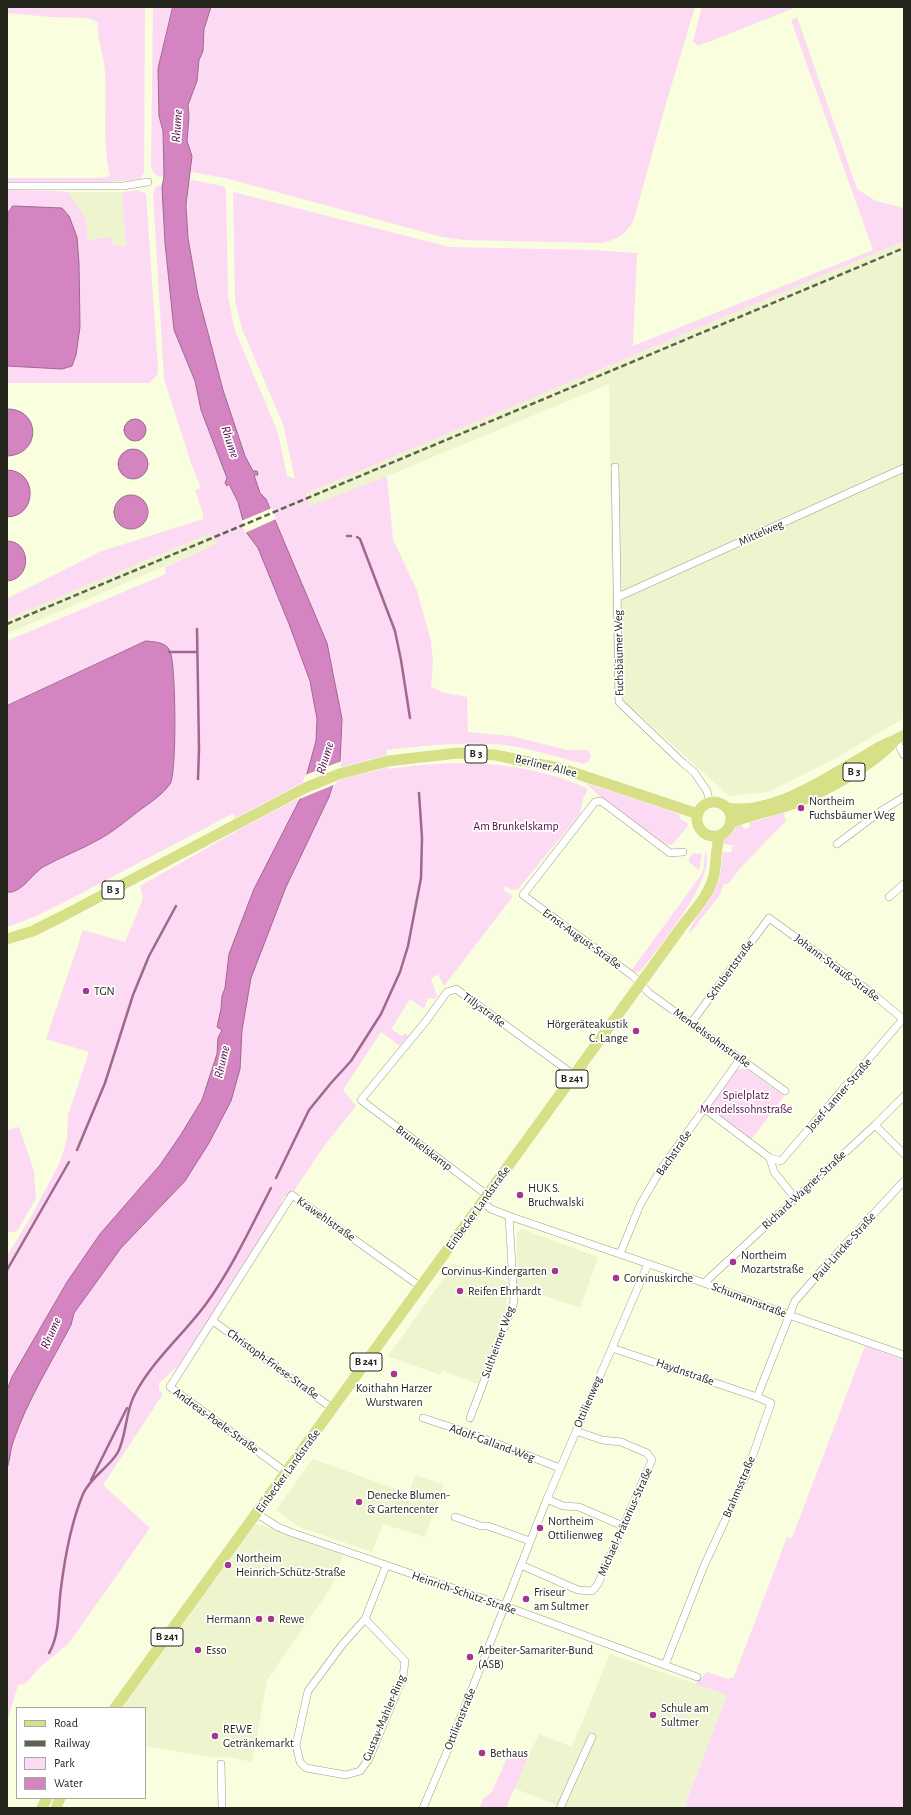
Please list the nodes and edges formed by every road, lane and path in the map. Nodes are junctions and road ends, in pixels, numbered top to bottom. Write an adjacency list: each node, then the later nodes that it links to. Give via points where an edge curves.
1 (148, 182): 2 (street, via 123,186)
2 (7, 186)
3 (615, 467): 5 (street, Fuchsbäumer Weg)
4 (904, 468): 5 (street, Mittelweg)
5 (618, 597): 9 (street, Fuchsbäumer Weg, via 619,702 694,772 707,791)
6 (900, 738): 7 (street); 10 (main road, B 3, via 789,797 738,810); 12 (main road, B 3, via 882,755 807,798)
7 (904, 755)
8 (904, 797): 15 (street)
9 (710, 803): 10 (main road, via 719,803); 11 (main road)
10 (727, 808): 12 (main road, via 731,815)
11 (698, 814): 13 (main road, via 698,825); 21 (main road, Berliner Allee / B 3, via 563,770 495,755 458,753 388,761 339,774 305,788 61,917 33,931)
12 (731, 823): 14 (main road)
13 (706, 834): 14 (main road); 20 (main road, Einbecker Landstraße / B 241, via 709,848 707,880)
14 (720, 835): 20 (main road, Einbecker Landstraße / B 241, via 710,886)
15 (837, 844)
16 (683, 852): 22 (street, Ernst-August-Straße, via 670,853 601,801 595,802 523,896 633,976)
17 (904, 884): 18 (street)
18 (889, 897)
19 (769, 918): 23 (street, Johann-Strauß-Straße); 24 (street, Schubertstraße)
20 (685, 922): 22 (main road, Einbecker Landstraße / B 241)
21 (7, 939)
22 (640, 984): 24 (street, Mendelssohnstraße); 26 (main road, Einbecker Landstraße / B 241)
23 (904, 1019): 33 (street, Josef-Lanner-Straße, via 781,1161)
24 (691, 1023): 25 (street, Mendelssohnstraße)
25 (740, 1059): 27 (street, Mendelssohnstraße); 30 (street, Bachstraße)
26 (574, 1075): 29 (street, Tillystraße, via 456,989 447,992); 35 (main road, Einbecker Landstraße / B 241)
27 (785, 1091)
28 (904, 1096): 31 (street, Richard-Wagner-Straße)
29 (361, 1100): 35 (street, Brunkelskamp)
30 (705, 1109): 33 (street); 38 (street, Bachstraße, via 661,1169 640,1205)
31 (875, 1125): 32 (street); 36 (street, Richard-Wagner-Straße)
32 (904, 1154)
33 (770, 1158): 36 (street, via 774,1172)
34 (904, 1181): 42 (street, Paul-Lincke-Straße, via 795,1301)
35 (485, 1199): 37 (street, Schumannstraße, via 491,1209); 41 (main road, Einbecker Landstraße / B 241)
36 (796, 1199): 40 (street, Richard-Wagner-Straße)
37 (509, 1216): 38 (street, Schumannstraße); 49 (street, Sultheimer Weg, via 514,1302)
38 (620, 1254): 39 (street, Schumannstraße)
39 (648, 1264): 40 (street, Schumannstraße); 44 (street, Ottilienweg)
40 (704, 1283): 42 (street, Schumannstraße)
41 (421, 1286): 43 (street, Krawehlstraße, via 292,1195); 47 (main road, Einbecker Landstraße / B 241)
42 (788, 1315): 45 (street, Schumannstraße); 46 (street)
43 (213, 1321): 47 (street, Christoph-Friese-Straße); 52 (street, Andreas-Poele-Straße, via 170,1387)
44 (612, 1348): 46 (street, Haydnstraße); 50 (street, Ottilienweg)
45 (904, 1355)
46 (757, 1397): 62 (street, Brahmsstraße, via 771,1403 746,1475 704,1566)
47 (333, 1409): 52 (main road, Einbecker Landstraße / B 241)
48 (423, 1418): 51 (street, Adolf-Galland-Weg)
49 (470, 1418)
50 (576, 1431): 51 (street, Ottilienweg); 56 (street, Michael-Prätorius-Straße, via 602,1440 621,1442 647,1453 652,1460)
51 (560, 1468): 53 (street, Ottilienweg)
52 (287, 1473): 54 (main road, Einbecker Landstraße / B 241)
53 (547, 1499): 56 (street, via 563,1506 579,1507); 57 (street, Ottilienweg)
54 (256, 1514): 59 (street, Heinrich-Schütz-Straße, via 290,1532); 64 (main road, Einbecker Landstraße / B 241)
55 (455, 1517): 57 (street)
56 (623, 1526): 58 (street, Michael-Prätorius-Straße, via 598,1584 592,1591 578,1590)
57 (530, 1541): 58 (street, Ottilienweg)
58 (521, 1565): 60 (street, Ottilienweg)
59 (386, 1566): 60 (street, Heinrich-Schütz-Straße); 61 (street, Gustav-Mahler-Ring)
60 (505, 1606): 62 (street, Heinrich-Schütz-Straße); 70 (street, Ottilienstraße)
61 (365, 1619): 61 (street, Gustav-Mahler-Ring, via 308,1691 296,1745 300,1762 306,1768 346,1775 360,1771 369,1759 403,1677 405,1661)
62 (665, 1666): 63 (street, Heinrich-Schütz-Straße)
63 (697, 1677)
64 (116, 1707)
65 (592, 1737): 71 (street)
66 (222, 1764): 69 (street)
67 (46, 1799): 68 (main road)
68 (42, 1808)
69 (222, 1808)
70 (423, 1808)
71 (560, 1808)

